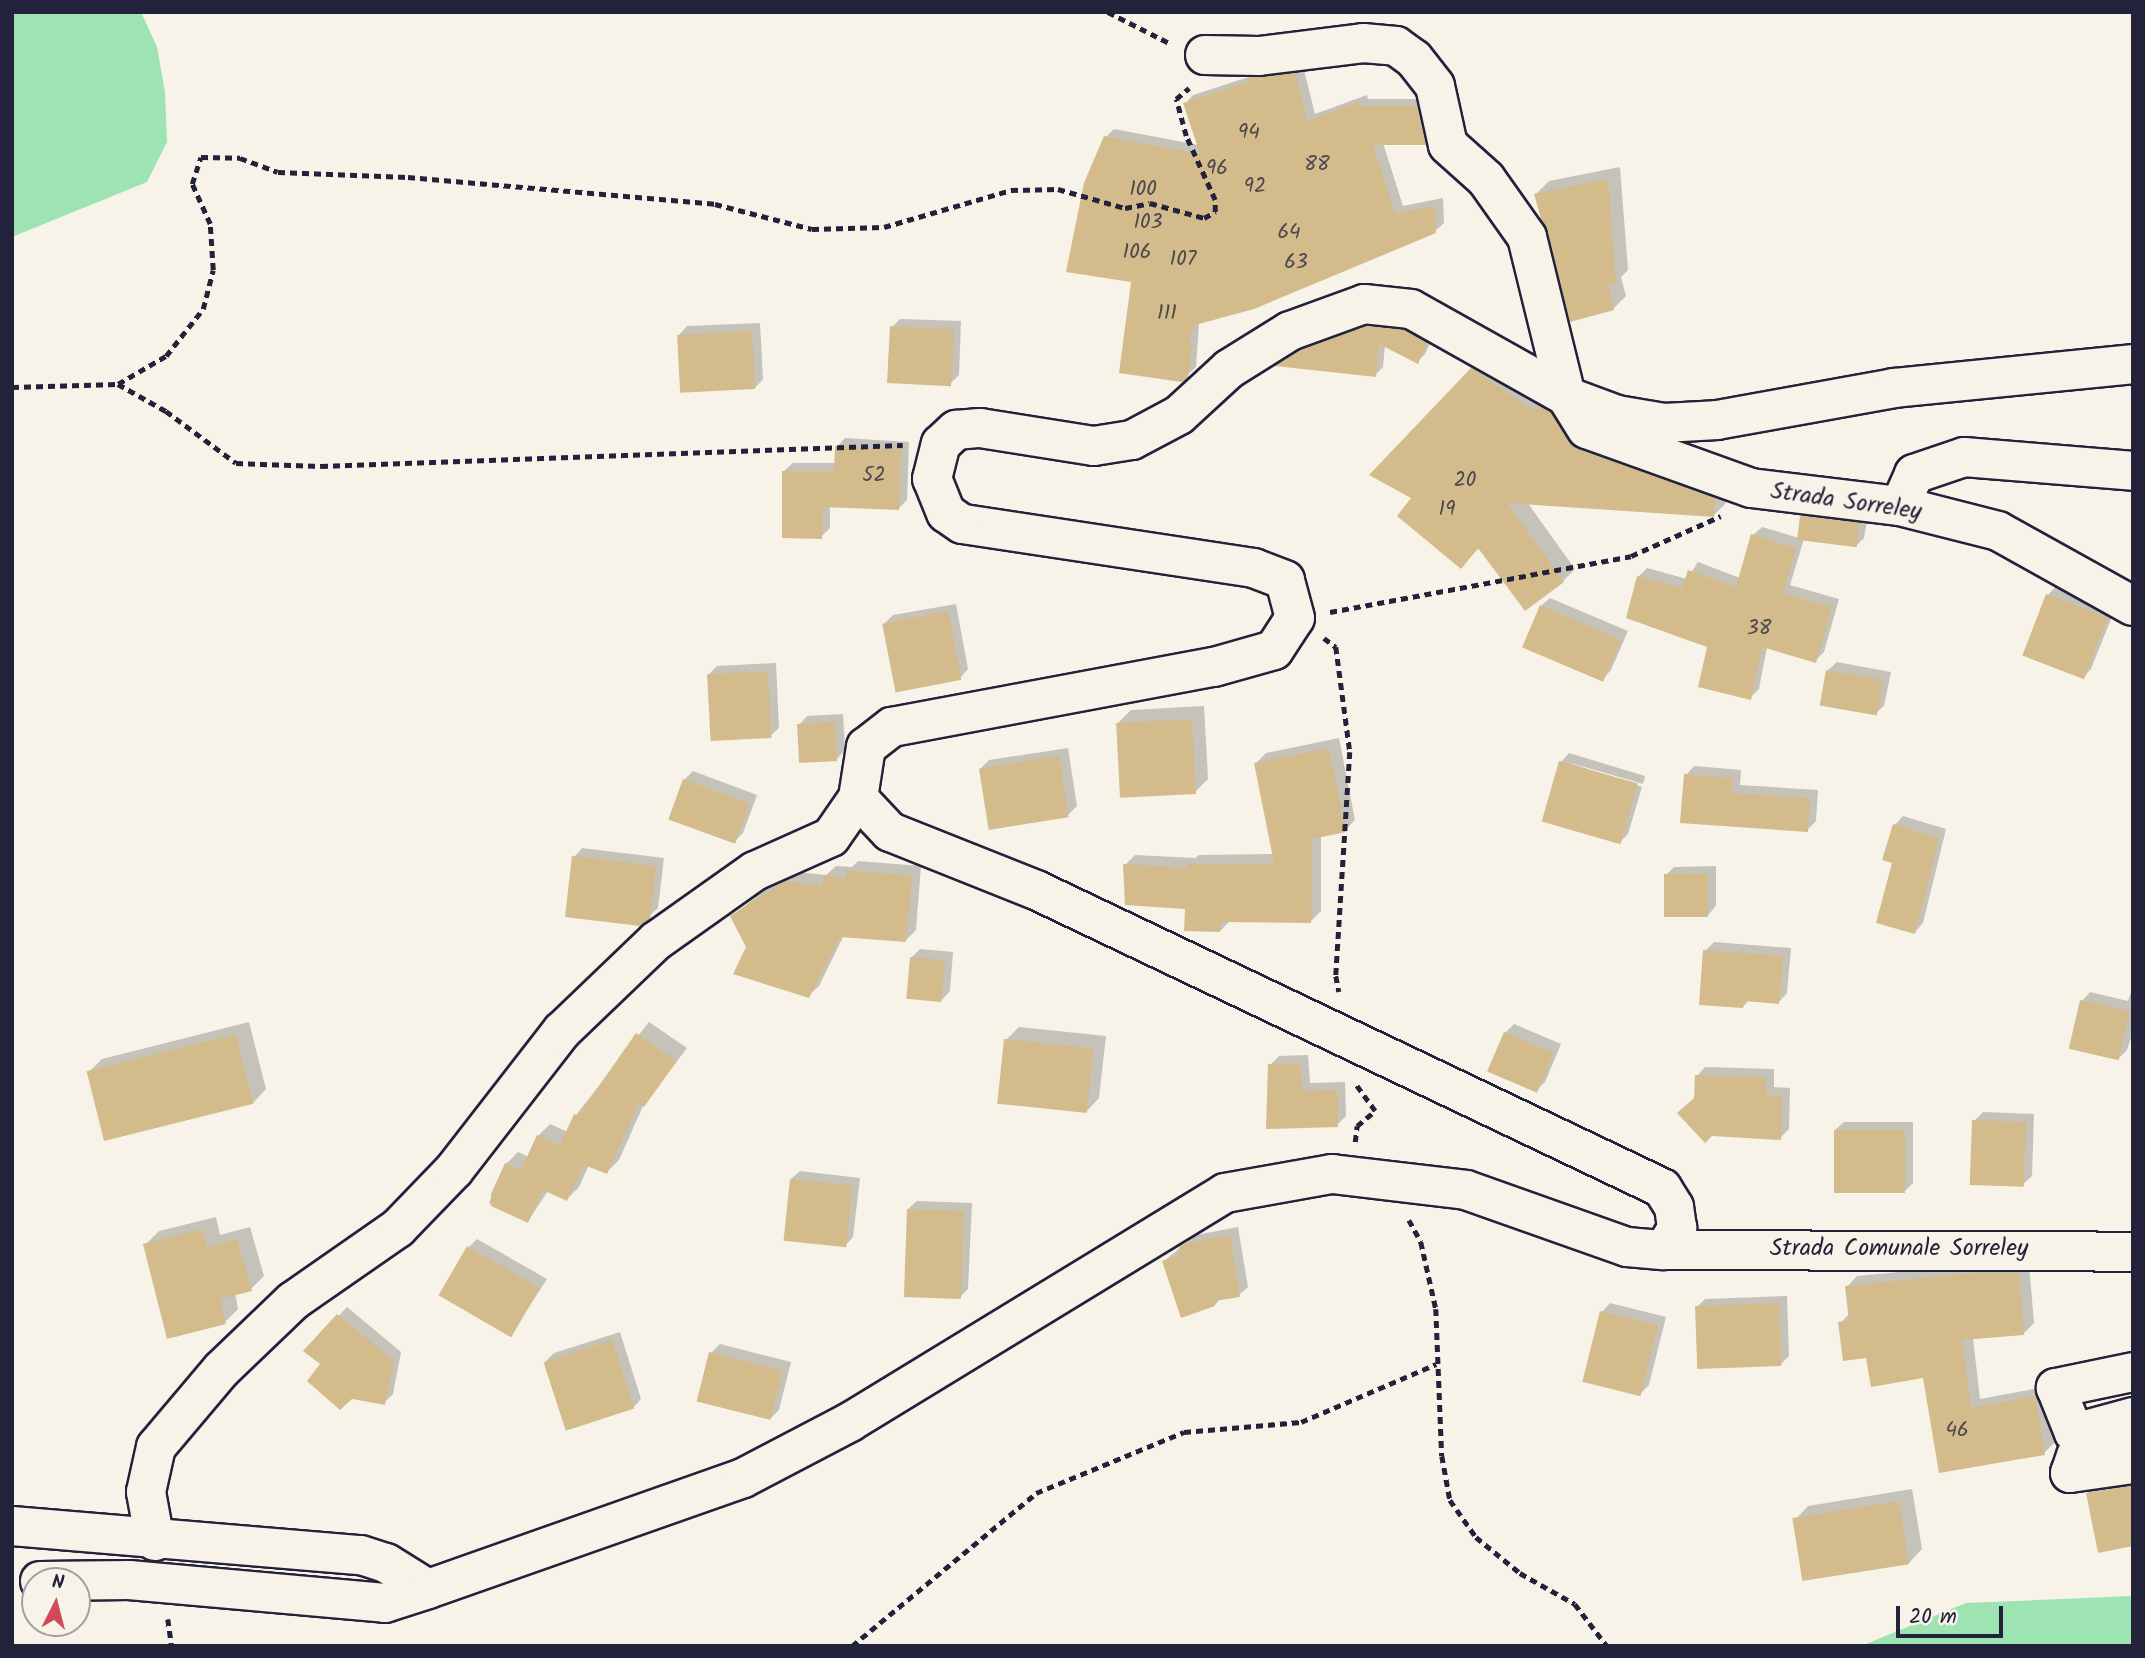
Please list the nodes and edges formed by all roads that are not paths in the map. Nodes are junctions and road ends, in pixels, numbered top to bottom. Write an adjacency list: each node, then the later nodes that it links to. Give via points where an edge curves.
1 (1205, 55): 3 (street, via 1259,56 1374,43 1396,46 1414,59 1436,86 1448,145 1486,179 1527,237)
2 (2133, 364): 3 (street, via 1894,388 1717,420 1664,423 1617,415)
3 (1566, 396): 5 (street, Strada Sorreley, via 1587,429 1751,488); 7 (street, via 1411,309 1364,304 1290,331 1229,369 1179,415 1132,440 1094,446 980,428 956,430 941,444 932,479 946,513 962,524 1254,568 1285,580 1295,618 1274,650 1214,667 892,727 866,747)
4 (2133, 471): 5 (street, via 1964,457 1914,474)
5 (1900, 506): 6 (street, Strada Sorreley, via 1998,531)
6 (2133, 606)
7 (858, 798): 8 (street, via 890,832 1037,890 1662,1188 1674,1207 1677,1228); 15 (street, via 831,836 755,871 656,941 562,1031 454,1170 398,1228 293,1301 222,1369 156,1447 146,1492)
8 (1664, 1250): 9 (street, Strada Comunale Sorreley); 17 (street, Strada Comunale Sorreley, via 1628,1247 1466,1190 1332,1174 1224,1192 850,1422 743,1478)
9 (2133, 1252)
10 (2133, 1373): 11 (street, via 2056,1388 2074,1433)
11 (2133, 1417)
12 (2133, 1439): 13 (street, via 2076,1456 2070,1473)
13 (2133, 1464)
14 (12, 1526): 15 (street)
15 (155, 1541): 17 (street, via 361,1555 386,1563)
16 (91, 1580): 17 (street, Strada Comunale Sorreley, via 385,1603)
17 (428, 1589)

